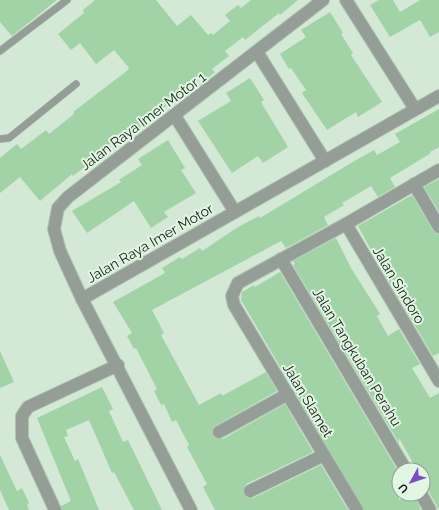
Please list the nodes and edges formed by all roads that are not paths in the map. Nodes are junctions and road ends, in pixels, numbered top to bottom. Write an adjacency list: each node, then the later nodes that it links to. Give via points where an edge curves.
1 (67, 0): 4 (lane)
2 (323, 0): 5 (street, Jalan Raya Imer Motor 1)
3 (346, 0): 8 (street)
4 (0, 51)
5 (257, 52): 9 (street, Jalan Raya Imer Motor 1); 11 (street)
6 (76, 84): 10 (lane, via 9,138)
7 (439, 96): 8 (street, Jalan Raya Imer Motor)
8 (415, 109): 11 (street, Jalan Raya Imer Motor)
9 (175, 116): 14 (street); 18 (street, Jalan Raya Imer Motor 1, via 68,197 58,208 54,229 60,251)
10 (0, 139)
11 (325, 161): 14 (street, Jalan Raya Imer Motor)
12 (439, 170): 13 (street)
13 (414, 184): 15 (street); 16 (street)
14 (235, 212): 18 (street, Jalan Raya Imer Motor)
15 (346, 224): 17 (street); 20 (street, Jalan Sindoro)
16 (439, 227)
17 (281, 259): 21 (street, Jalan Slamet, via 238,283 232,296 234,305); 24 (street, Jalan Tangkuban Perahu)
18 (82, 299): 19 (street, Jalan Raya Imer Motor)
19 (118, 365): 26 (street, via 28,407 22,416 22,438); 27 (street, Jalan Raya Imer Motor)
20 (439, 381)
21 (288, 394): 22 (street); 23 (street, Jalan Slamet)
22 (219, 432)
23 (324, 455): 25 (street); 28 (street, Jalan Slamet)
24 (401, 462)
25 (250, 491)
26 (55, 510)
27 (191, 510)
28 (357, 510)

